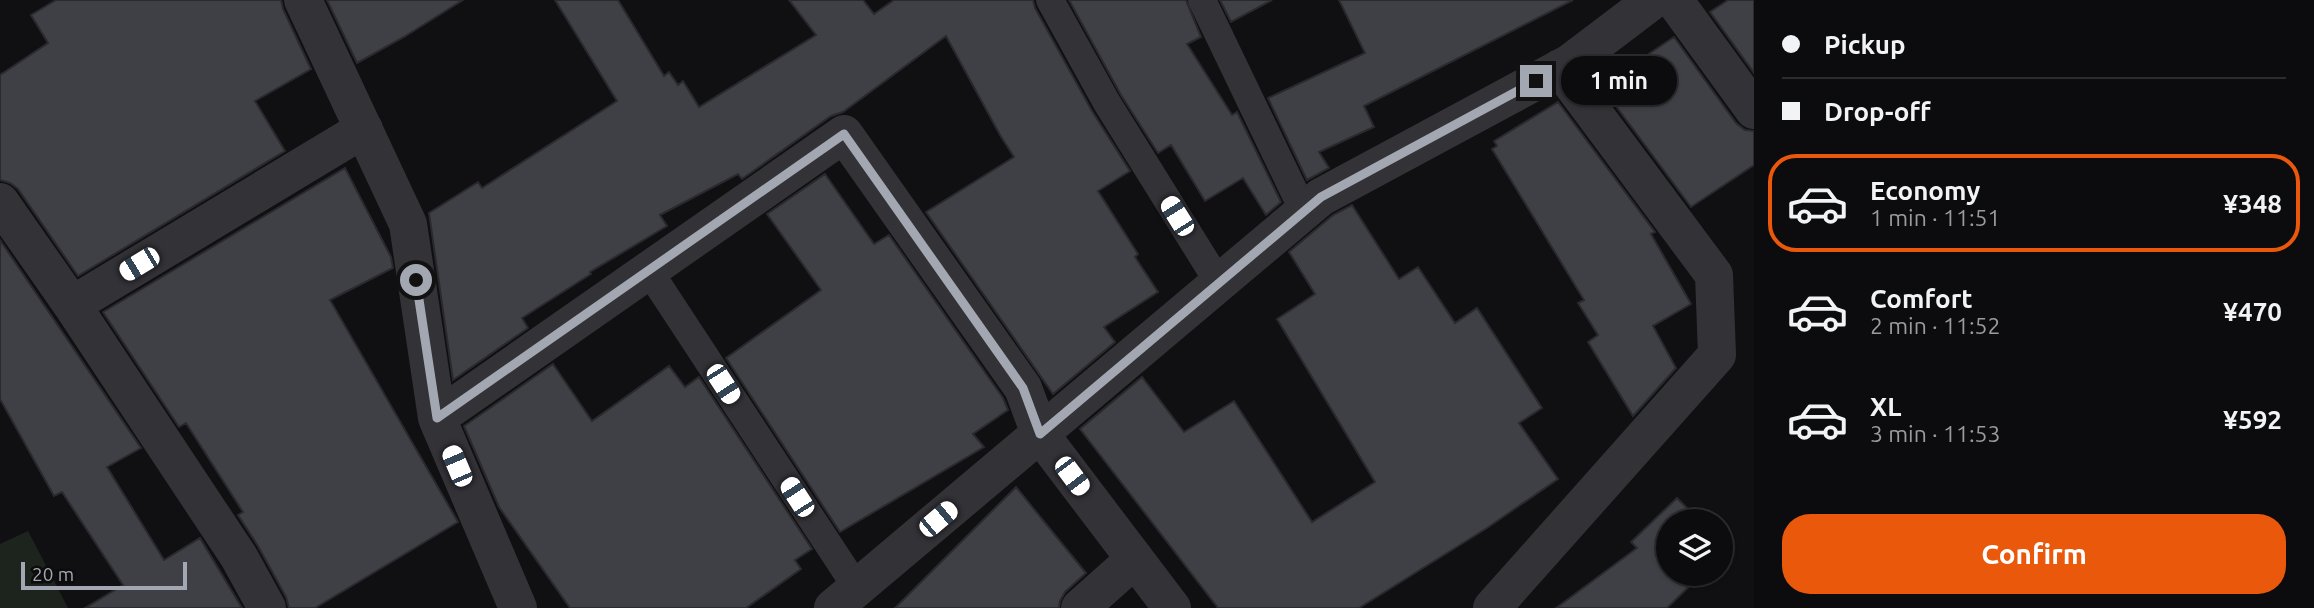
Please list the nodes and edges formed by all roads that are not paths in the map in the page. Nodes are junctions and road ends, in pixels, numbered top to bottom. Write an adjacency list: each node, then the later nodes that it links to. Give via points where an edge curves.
1 (303, 0): 8 (street)
2 (1050, 0): 12 (lane, via 1107,103)
3 (1202, 0): 10 (lane)
4 (1653, 0): 6 (street)
5 (1674, 0): 7 (street)
6 (1560, 68): 10 (street, via 1321,197); 22 (street, via 1714,275 1717,355)
7 (1754, 110)
8 (364, 129): 13 (street); 14 (street, via 408,225)
9 (0, 202): 13 (street)
10 (1304, 212): 12 (street)
11 (649, 271): 14 (street); 15 (street, via 844,134 1023,388); 17 (lane)
12 (1219, 284): 15 (street)
13 (72, 305): 18 (street, via 239,557)
14 (437, 418): 19 (street)
15 (1040, 434): 16 (street); 17 (street)
16 (1135, 559): 20 (street); 21 (street)
17 (845, 598)
18 (267, 608)
19 (518, 608)
20 (1080, 608)
21 (1172, 608)
22 (1492, 608)

